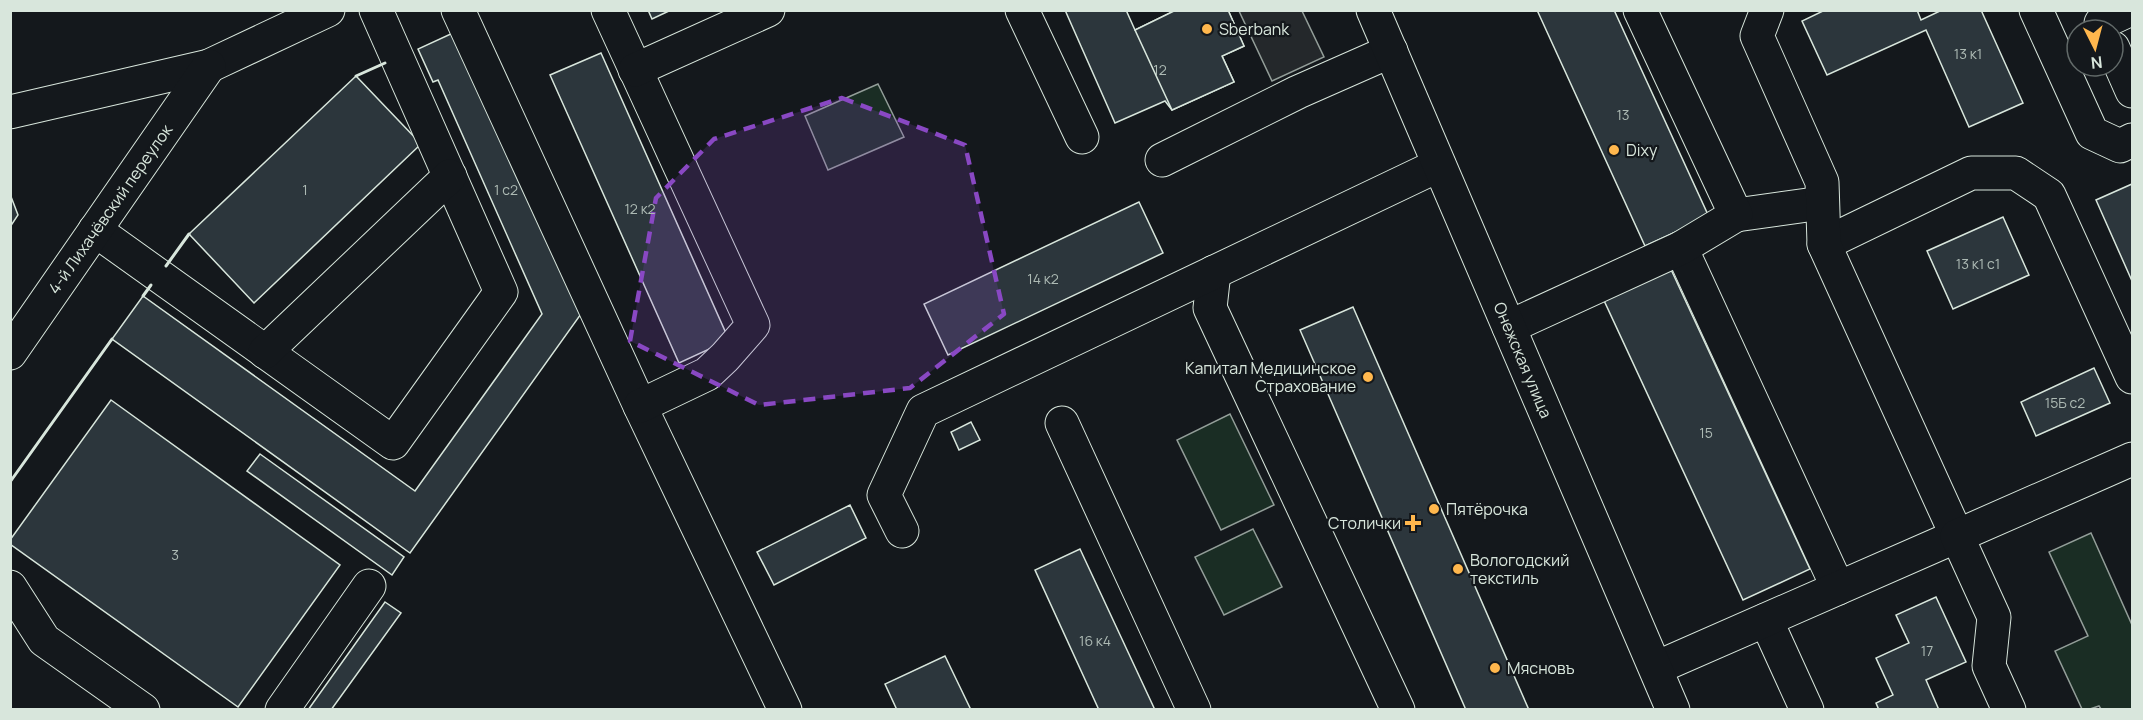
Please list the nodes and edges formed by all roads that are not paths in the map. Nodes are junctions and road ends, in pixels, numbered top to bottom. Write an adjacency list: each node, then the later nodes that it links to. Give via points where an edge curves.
1 (328, 10): 12 (main road)
2 (376, 10): 21 (main road)
3 (458, 10): 32 (main road)
4 (608, 10): 14 (main road)
5 (768, 10): 14 (main road)
6 (1022, 10): 17 (main road)
7 (1373, 10): 11 (main road, Онежская улица)
8 (1640, 10): 23 (main road)
9 (1767, 10): 22 (main road, via 1757,36 1822,182)
10 (2036, 10): 18 (main road, via 2092,134 2120,146)
11 (1391, 51): 19 (main road); 20 (main road, Онежская улица)
12 (209, 66): 16 (main road); 24 (main road, 4-й Лихачёвский переулок)
13 (2125, 69): 15 (main road)
14 (635, 70): 32 (main road, via 753,325 707,374)
15 (2133, 91)
16 (10, 112)
17 (1082, 137)
18 (2133, 140)
19 (1162, 160)
20 (1439, 165): 27 (main road); 28 (main road, Онежская улица)
21 (450, 176): 29 (main road); 29 (main road, via 501,292 393,443)
22 (1822, 203): 23 (main road); 25 (main road)
23 (1736, 215): 26 (main road)
24 (95, 230): 29 (main road); 30 (main road, 4-й Лихачёвский переулок)
25 (1824, 244): 31 (main road, via 1971,173 2016,173 2049,195); 36 (main road)
26 (1682, 248): 28 (main road); 39 (main road)
27 (1214, 272): 35 (main road, via 923,411 884,495); 46 (main road, via 1210,308)
28 (1509, 327): 41 (main road, Онежская улица)
29 (265, 352)
30 (10, 353)
31 (2133, 377)
32 (640, 406): 44 (main road)
33 (1062, 423): 45 (main road)
34 (2133, 459): 36 (main road)
35 (902, 531)
36 (1957, 536): 39 (main road); 49 (main road, via 1994,617 1989,666)
37 (369, 586): 43 (main road)
38 (10, 587): 42 (main road, via 44,640)
39 (1838, 588): 40 (main road)
40 (1766, 620): 41 (main road); 48 (main road)
41 (1656, 668): 47 (main road, Онежская улица)
42 (143, 710)
43 (282, 710)
44 (785, 710)
45 (1194, 710)
46 (1398, 710)
47 (1673, 710)
48 (1807, 710)
49 (2009, 710)

